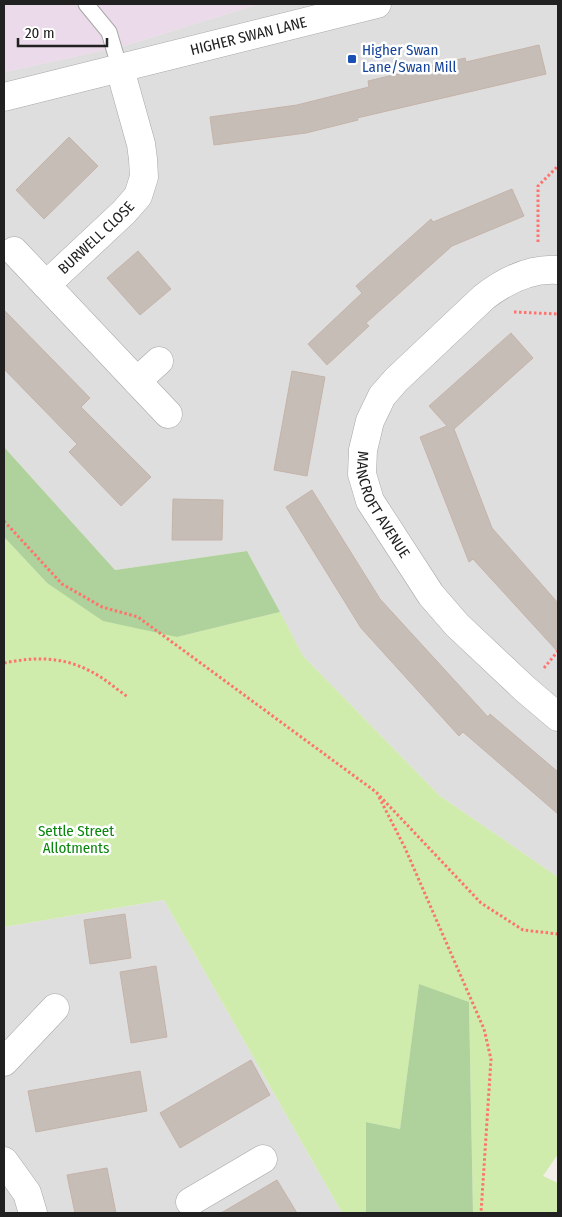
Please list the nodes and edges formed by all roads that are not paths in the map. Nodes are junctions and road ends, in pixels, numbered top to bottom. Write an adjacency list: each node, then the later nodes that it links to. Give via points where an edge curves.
1 (86, 4): 3 (lane, via 109,32)
2 (377, 4): 3 (street, HIGHER SWAN LANE)
3 (120, 69): 4 (street, HIGHER SWAN LANE); 7 (street, BURWELL CLOSE, via 141,144 144,176 138,196)
4 (4, 97)
5 (9, 246): 7 (street, BURWELL CLOSE)
6 (548, 270): 11 (street, MANCROFT AVENUE, via 508,281 484,297 396,380 382,396 370,421 363,450 362,474 370,500 431,595 457,625)
7 (46, 285): 9 (street, BURWELL CLOSE)
8 (159, 361): 9 (street)
9 (137, 381): 10 (street, BURWELL CLOSE)
10 (168, 414)
11 (558, 717)
12 (55, 1008): 13 (street)
13 (4, 1062)
14 (263, 1159): 16 (street)
15 (4, 1161): 17 (street, via 27,1193)
16 (188, 1199)
17 (33, 1213)

